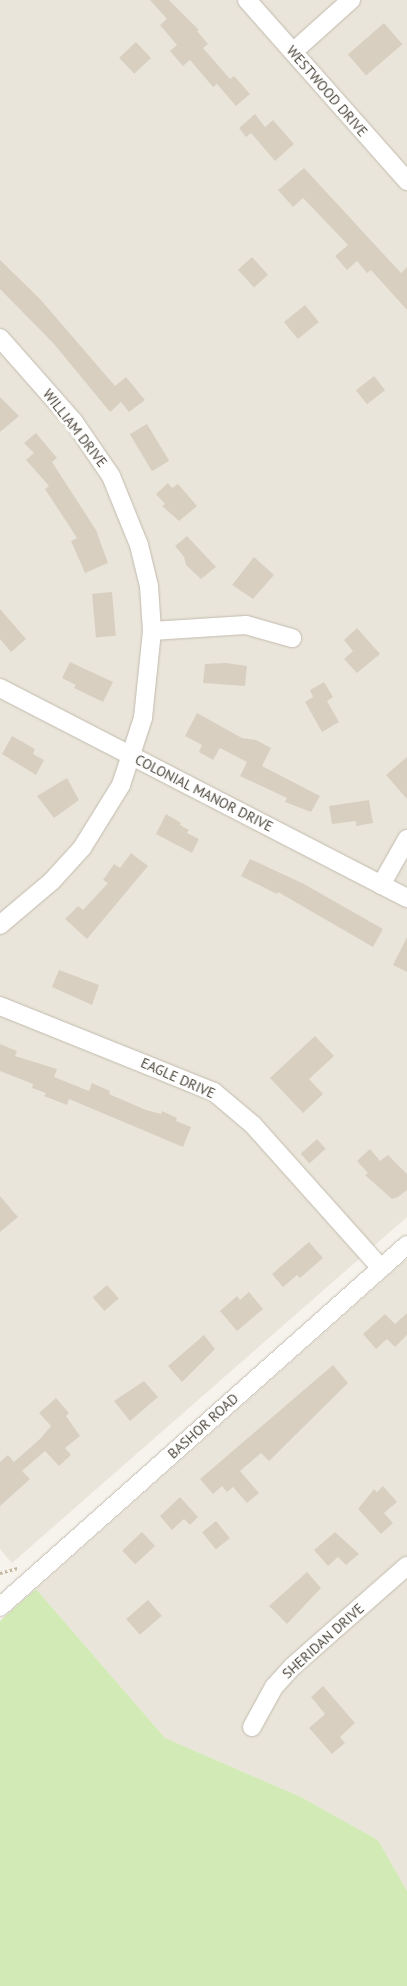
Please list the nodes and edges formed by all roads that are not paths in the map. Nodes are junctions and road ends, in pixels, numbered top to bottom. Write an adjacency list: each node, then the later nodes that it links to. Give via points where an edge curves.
1 (247, 0): 3 (street, WESTWOOD DRIVE)
2 (351, 0): 3 (street)
3 (293, 52): 4 (street, WESTWOOD DRIVE)
4 (407, 181)
5 (0, 338): 6 (street, WILLIAM DRIVE, via 74,422 111,476 139,545 149,586)
6 (152, 631): 7 (street, via 246,625); 9 (street, WILLIAM DRIVE, via 148,691)
7 (292, 638)
8 (0, 688): 9 (street, COLONIAL MANOR DRIVE)
9 (132, 756): 11 (street, COLONIAL MANOR DRIVE); 13 (street, WILLIAM DRIVE, via 104,816 82,848 52,881)
10 (407, 839): 11 (street)
11 (381, 885): 12 (street, COLONIAL MANOR DRIVE)
12 (407, 898)
13 (0, 925)
14 (0, 1006): 16 (street, EAGLE DRIVE, via 214,1092 253,1125)
15 (407, 1245): 16 (street, BASHOR ROAD)
16 (381, 1268): 18 (street, BASHOR ROAD)
17 (407, 1566): 19 (street, SHERIDAN DRIVE, via 293,1666 274,1686)
18 (0, 1607)
19 (252, 1727)

